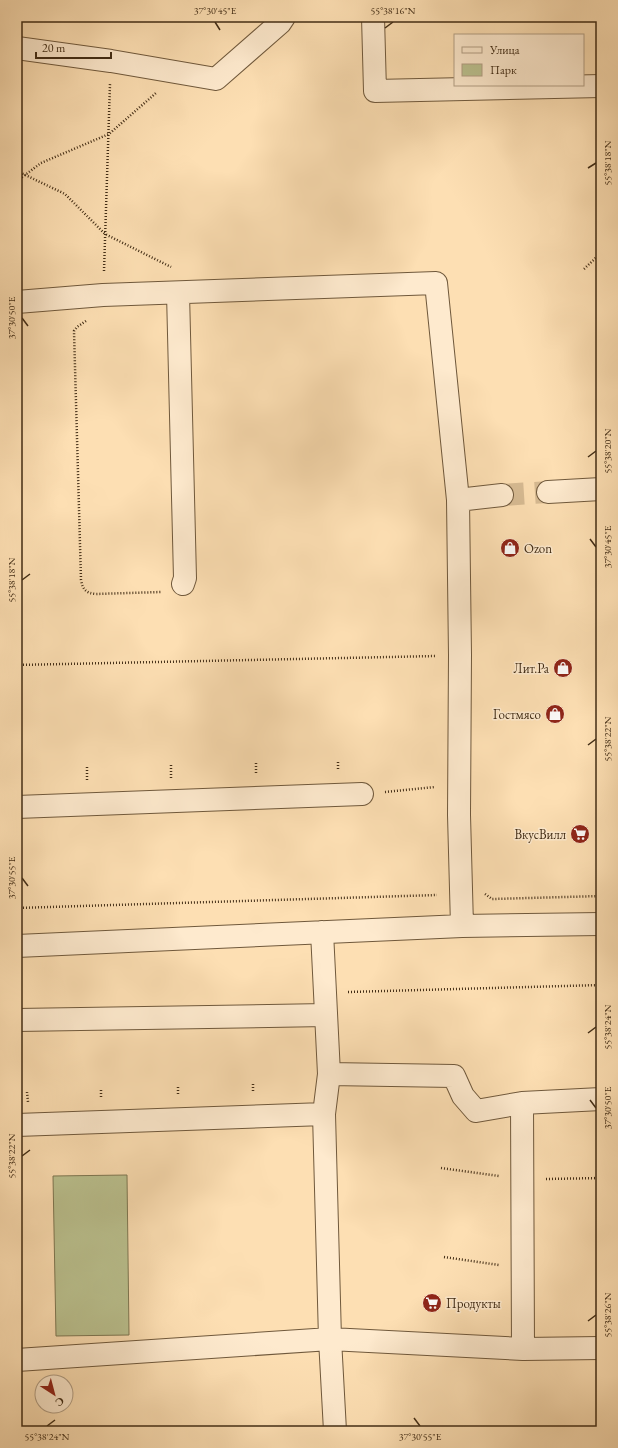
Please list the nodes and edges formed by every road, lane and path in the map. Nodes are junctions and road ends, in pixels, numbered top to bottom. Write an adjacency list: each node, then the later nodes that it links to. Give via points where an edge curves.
1 (284, 17): 5 (lane, via 216,79)
2 (373, 17): 6 (lane, via 375,91)
3 (17, 48): 4 (lane)
4 (111, 61): 5 (lane); 7 (path)
5 (179, 73): 7 (path)
6 (601, 86)
7 (108, 134): 9 (path, via 41,163); 11 (path)
8 (17, 171): 9 (path)
9 (24, 175): 10 (path); 11 (path, via 65,194)
10 (17, 180)
11 (105, 234): 13 (path); 16 (path)
12 (601, 253): 14 (path)
13 (172, 268)
14 (584, 269)
15 (178, 293): 16 (lane); 22 (lane, via 436,283); 23 (lane, via 185,578)
16 (103, 295): 17 (lane)
17 (17, 302)
18 (92, 320): 23 (path, via 74,331 83,589 96,594 167,592 176,591)
19 (601, 489): 20 (lane)
20 (548, 492)
21 (502, 496): 22 (lane)
22 (458, 500): 24 (lane)
23 (183, 584)
24 (460, 656): 25 (path); 26 (lane)
25 (17, 664)
26 (460, 785): 27 (path); 29 (lane)
27 (362, 794): 28 (lane)
28 (17, 807)
29 (461, 885): 30 (path, via 492,899); 31 (path); 33 (lane)
30 (601, 896)
31 (17, 908)
32 (601, 924): 33 (lane)
33 (462, 926): 34 (lane)
34 (322, 932): 35 (lane); 37 (lane)
35 (17, 946)
36 (601, 985): 37 (path)
37 (325, 992): 38 (lane)
38 (326, 1015): 39 (lane); 40 (lane)
39 (17, 1020)
40 (329, 1074): 42 (lane, via 454,1076 464,1096 476,1111); 43 (lane)
41 (601, 1098): 42 (lane)
42 (522, 1103): 47 (lane)
43 (324, 1114): 44 (lane); 50 (lane)
44 (17, 1125)
45 (441, 1168): 47 (path)
46 (601, 1178): 47 (path)
47 (522, 1179): 49 (lane)
48 (444, 1258): 49 (path)
49 (522, 1268): 51 (lane)
50 (330, 1339): 51 (lane); 53 (lane); 54 (lane)
51 (523, 1348): 52 (lane)
52 (601, 1348)
53 (17, 1360)
54 (335, 1431)

